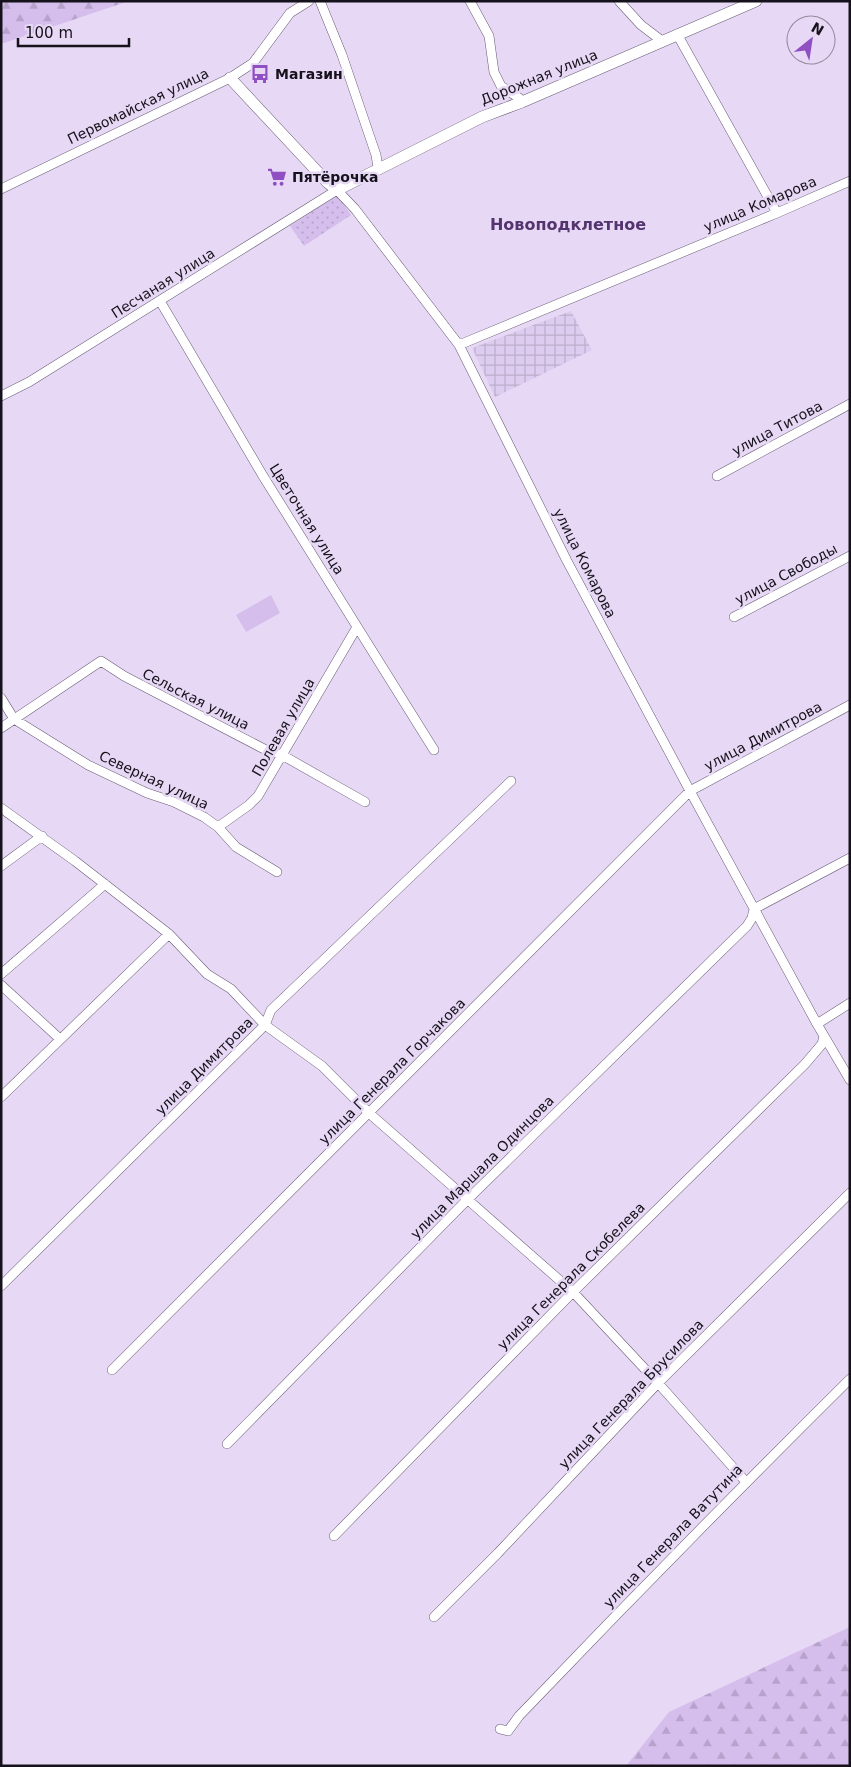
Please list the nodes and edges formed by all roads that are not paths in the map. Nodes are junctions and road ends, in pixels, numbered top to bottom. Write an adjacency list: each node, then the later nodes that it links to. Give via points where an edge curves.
1 (309, 1): 8 (street, via 290,13 252,63)
2 (320, 1): 10 (street, via 342,55)
3 (470, 1): 9 (street, via 490,36 494,72 501,86)
4 (619, 1): 7 (street, via 641,25)
5 (756, 1): 6 (street, Дорожная улица)
6 (677, 34): 7 (street, Дорожная улица); 14 (street)
7 (662, 41): 9 (street, Дорожная улица)
8 (230, 78): 12 (street, Первомайская улица); 13 (street, Первомайская улица)
9 (522, 102): 10 (street, Дорожная улица, via 482,117)
10 (378, 168): 13 (street, Дорожная улица)
11 (850, 181): 14 (street, улица Комарова)
12 (1, 189)
13 (337, 190): 15 (street, Песчаная улица); 16 (street, улица Комарова)
14 (778, 213): 16 (street, улица Комарова)
15 (160, 301): 17 (street, Песчаная улица); 22 (street, Цветочная улица)
16 (459, 345): 30 (street, улица Комарова, via 567,561)
17 (1, 396)
18 (850, 404): 19 (street, улица Титова)
19 (717, 476)
20 (850, 556): 21 (street, улица Свободы)
21 (734, 617)
22 (357, 627): 27 (street, Цветочная улица); 28 (street, Полевая улица)
23 (1, 698): 25 (street)
24 (850, 705): 30 (street, улица Димитрова)
25 (14, 719): 26 (street); 28 (street, Сельская улица, via 101,661 132,681 266,750); 33 (street, Северная улица, via 88,764 147,793 174,802)
26 (1, 728)
27 (434, 750)
28 (282, 755): 31 (street, Сельская улица); 33 (street, Полевая улица, via 255,800)
29 (510, 781): 45 (street, улица Димитрова, via 271,1010)
30 (690, 791): 39 (street, улица Комарова); 50 (street, улица Генерала Горчакова)
31 (365, 802)
32 (1, 808): 34 (street)
33 (218, 827): 37 (street, Северная улица, via 236,847)
34 (42, 836): 36 (street); 38 (street)
35 (850, 858): 39 (street)
36 (1, 866)
37 (278, 872)
38 (105, 884): 40 (street); 41 (street)
39 (754, 909): 44 (street, улица Комарова); 52 (street, улица Маршала Одинцова, via 747,926)
40 (169, 934): 45 (street, via 207,974 231,990); 47 (street)
41 (1, 974)
42 (1, 985): 47 (street)
43 (850, 1003): 44 (street)
44 (817, 1024): 46 (street, улица Комарова)
45 (265, 1025): 50 (street, via 322,1066); 53 (street, улица Димитрова)
46 (824, 1036): 48 (street, улица Комарова); 54 (street, улица Генерала Скобелева, via 822,1044 805,1064)
47 (60, 1039): 49 (street)
48 (850, 1080)
49 (1, 1097)
50 (369, 1113): 52 (street); 55 (street, улица Генерала Горчакова)
51 (850, 1193): 57 (street, улица Генерала Брусилова)
52 (467, 1200): 54 (street); 58 (street, улица Маршала Одинцова)
53 (1, 1286)
54 (572, 1292): 57 (street); 60 (street, улица Генерала Скобелева)
55 (112, 1370)
56 (850, 1379): 59 (street, улица Генерала Ватутина)
57 (658, 1383): 59 (street); 61 (street, улица Генерала Брусилова)
58 (227, 1444)
59 (746, 1482): 62 (street, улица Генерала Ватутина, via 614,1616 508,1731)
60 (334, 1536)
61 (434, 1618)
62 (500, 1729)

